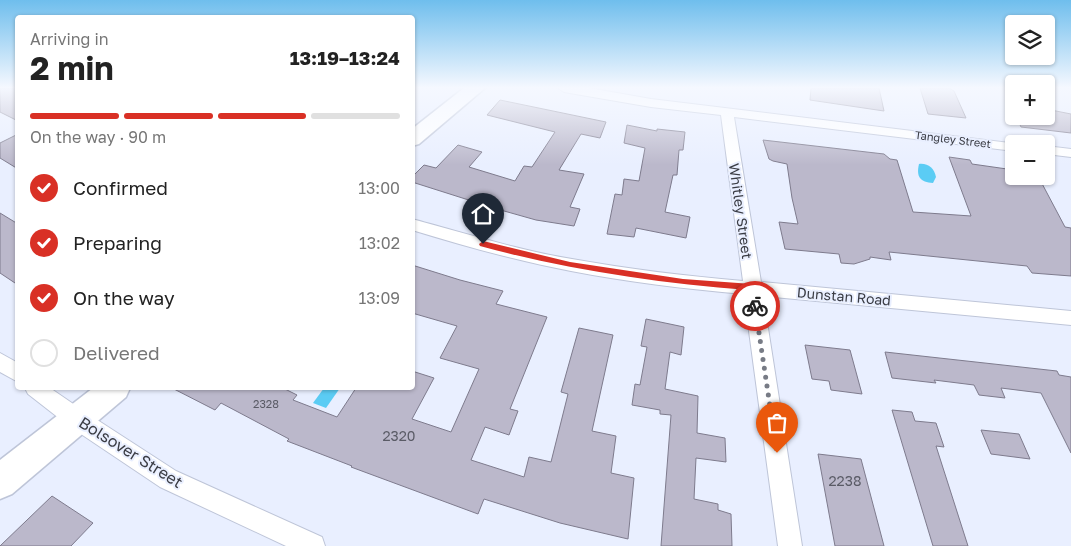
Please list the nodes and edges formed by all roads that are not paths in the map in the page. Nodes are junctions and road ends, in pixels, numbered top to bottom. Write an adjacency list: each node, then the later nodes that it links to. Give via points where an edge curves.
1 (445, 113): 4 (main road)
2 (727, 113): 9 (street, Whitley Street)
3 (731, 113): 5 (street, Tangley Street)
4 (415, 138)
5 (1005, 145)
6 (1055, 151): 7 (street)
7 (1071, 153)
8 (415, 225): 9 (street, Dunstan Road, via 570,265 683,282)
9 (752, 287): 10 (street, Dunstan Road); 18 (street, Whitley Street)
10 (1071, 318)
11 (0, 361): 12 (street)
12 (15, 372)
13 (38, 390): 15 (street, Bolsover Street)
14 (113, 390): 15 (main road)
15 (77, 419): 16 (main road); 17 (street, Bolsover Street, via 168,479)
16 (0, 482)
17 (313, 546)
18 (790, 546)

